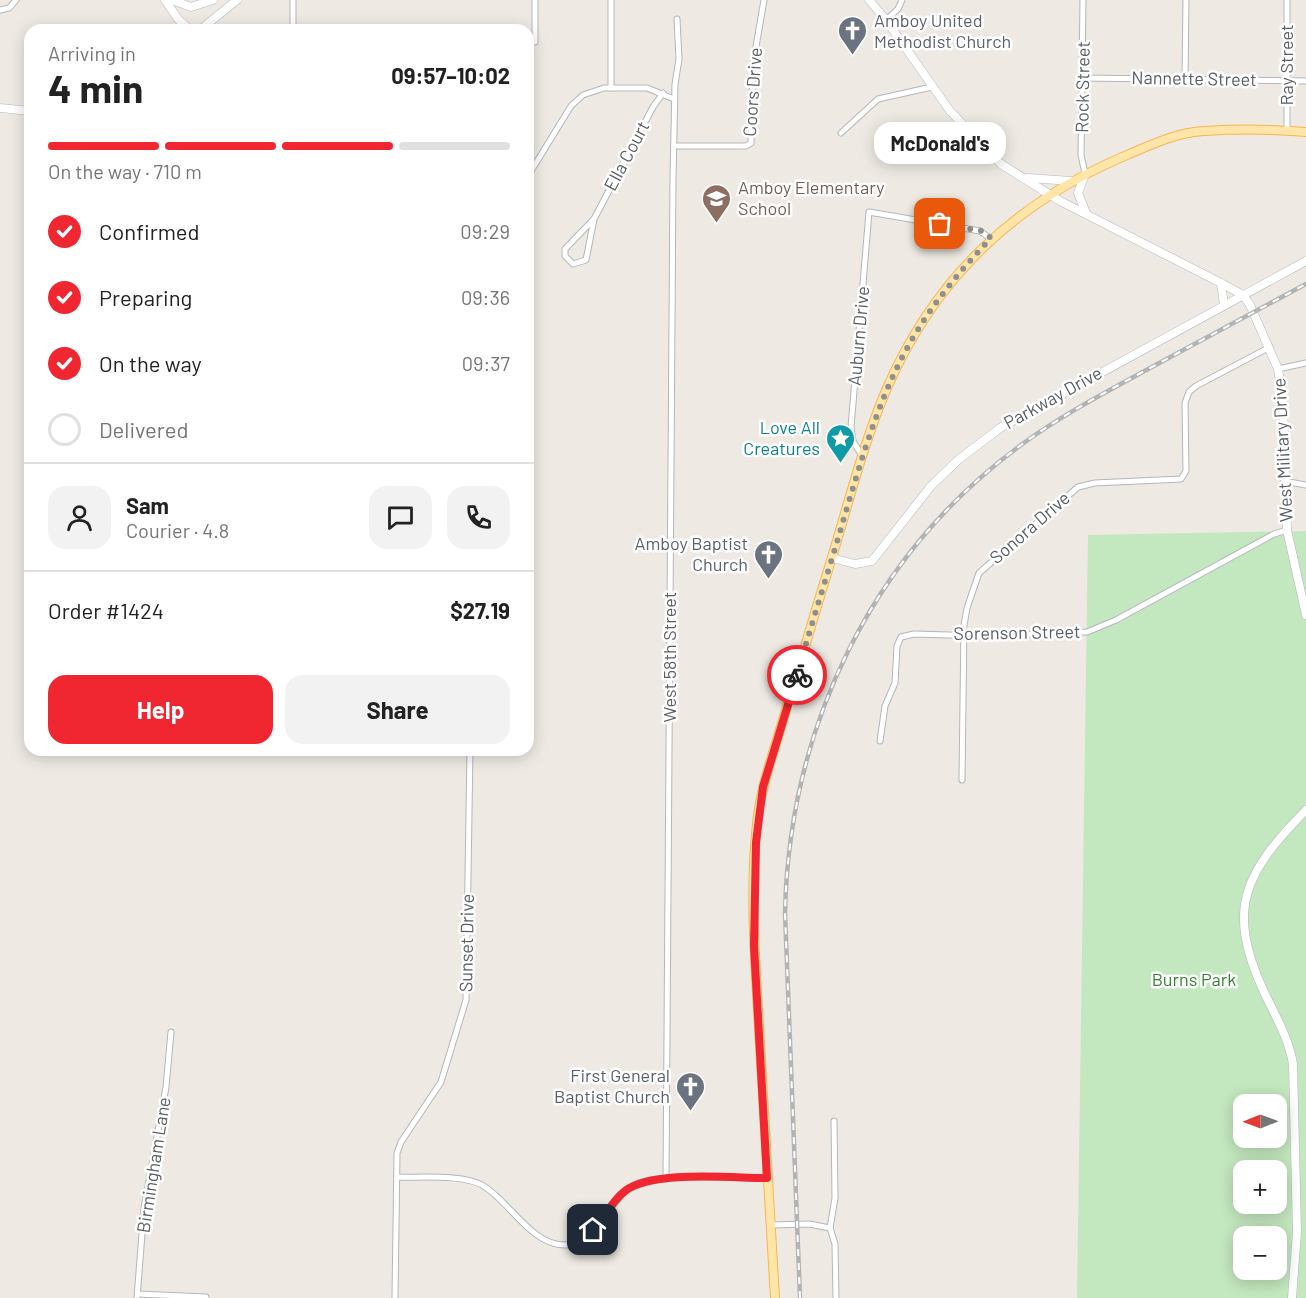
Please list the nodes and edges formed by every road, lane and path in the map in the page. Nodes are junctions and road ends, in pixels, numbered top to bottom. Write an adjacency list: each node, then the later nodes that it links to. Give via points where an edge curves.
1 (16, 0): 15 (street, via 9,8)
2 (165, 0): 18 (street)
3 (172, 0): 4 (street, via 191,7)
4 (213, 0)
5 (237, 0): 19 (street)
6 (293, 0): 20 (street)
7 (535, 0): 21 (street)
8 (611, 0): 26 (street)
9 (764, 0): 35 (street, Coors Drive, via 753,64 751,143)
10 (869, 0): 17 (street)
11 (902, 0): 17 (street)
12 (1083, 0): 22 (street, Rock Street)
13 (1186, 0): 23 (street)
14 (1287, 0): 24 (street, Ray Street)
15 (0, 10)
16 (677, 19): 29 (street, West 58th Street, via 680,59)
17 (886, 20): 27 (street)
18 (183, 24)
19 (207, 24)
20 (293, 24)
21 (535, 42)
22 (1083, 78): 23 (street, Nannette Street); 37 (street, Rock Street, via 1081,155)
23 (1185, 79): 24 (street, Nannette Street)
24 (1287, 80): 25 (street, Nannette Street); 32 (street, Ray Street)
25 (1306, 81)
26 (611, 87): 28 (street, via 646,88); 36 (street, via 592,90 575,102)
27 (932, 87): 34 (street, via 878,99); 38 (street, via 977,142)
28 (663, 93): 29 (street); 42 (street, Ella Court)
29 (674, 99): 35 (street, West 58th Street)
30 (3, 108): 31 (street)
31 (24, 110)
32 (1287, 130): 33 (main road); 37 (main road, via 1202,131 1147,146)
33 (1306, 132)
34 (841, 133)
35 (674, 146): 66 (street, West 58th Street)
36 (534, 167)
37 (1085, 173): 39 (main road); 41 (street, via 1078,196)
38 (1023, 177): 39 (street); 40 (street)
39 (1071, 181): 40 (main road)
40 (1049, 194): 41 (street); 43 (main road)
41 (1086, 214): 45 (street)
42 (594, 219): 42 (street, Ella Court, via 586,260 573,264 566,259 565,249)
43 (991, 238): 51 (main road, via 950,283 910,343 887,388); 51 (street, Auburn Drive, via 980,231 868,212 851,427 853,441)
44 (1306, 261): 46 (street, Parkway Drive)
45 (1221, 283): 46 (street); 47 (street)
46 (1243, 295): 47 (street, Parkway Drive); 48 (street, West Military Drive)
47 (1224, 305): 55 (street, Parkway Drive, via 1030,409 975,446 931,486 872,561 855,564)
48 (1270, 347): 50 (street, West Military Drive); 57 (street, Sonora Drive, via 1190,392 1185,403 1186,471 1181,479 1081,485 991,561 975,581)
49 (1306, 363): 50 (street)
50 (1278, 369): 52 (street, West Military Drive, via 1283,402)
51 (863, 458): 55 (main road)
52 (1284, 481): 53 (street); 54 (street, West Military Drive)
53 (1306, 485)
54 (1287, 530): 56 (street, West Military Drive); 57 (street, Sorenson Street, via 1087,632)
55 (832, 558): 65 (main road, via 758,814 754,917)
56 (1306, 615)
57 (964, 636): 58 (street, Sorenson Street, via 902,637 897,646 895,683 885,706); 60 (street, Sonora Drive)
58 (880, 741)
59 (470, 756): 64 (street, Sunset Drive, via 466,1000 441,1082 399,1146)
60 (962, 780)
61 (1306, 810): 74 (street, via 1264,855 1251,879 1243,914 1249,955 1289,1046 1293,1064 1297,1232)
62 (171, 1032): 69 (street, Birmingham Lane, via 162,1114 144,1208)
63 (834, 1120): 68 (street, via 835,1198)
64 (397, 1177): 66 (street, via 472,1180 492,1192 546,1240 566,1245 588,1236 616,1199 633,1185); 71 (street, Sunset Drive)
65 (767, 1178): 66 (street); 67 (main road)
66 (666, 1179)
67 (771, 1225): 68 (street); 72 (main road)
68 (831, 1228): 73 (street)
69 (137, 1296): 70 (street)
70 (206, 1297)
71 (395, 1298)
72 (775, 1298)
73 (836, 1298)
74 (1292, 1298)

